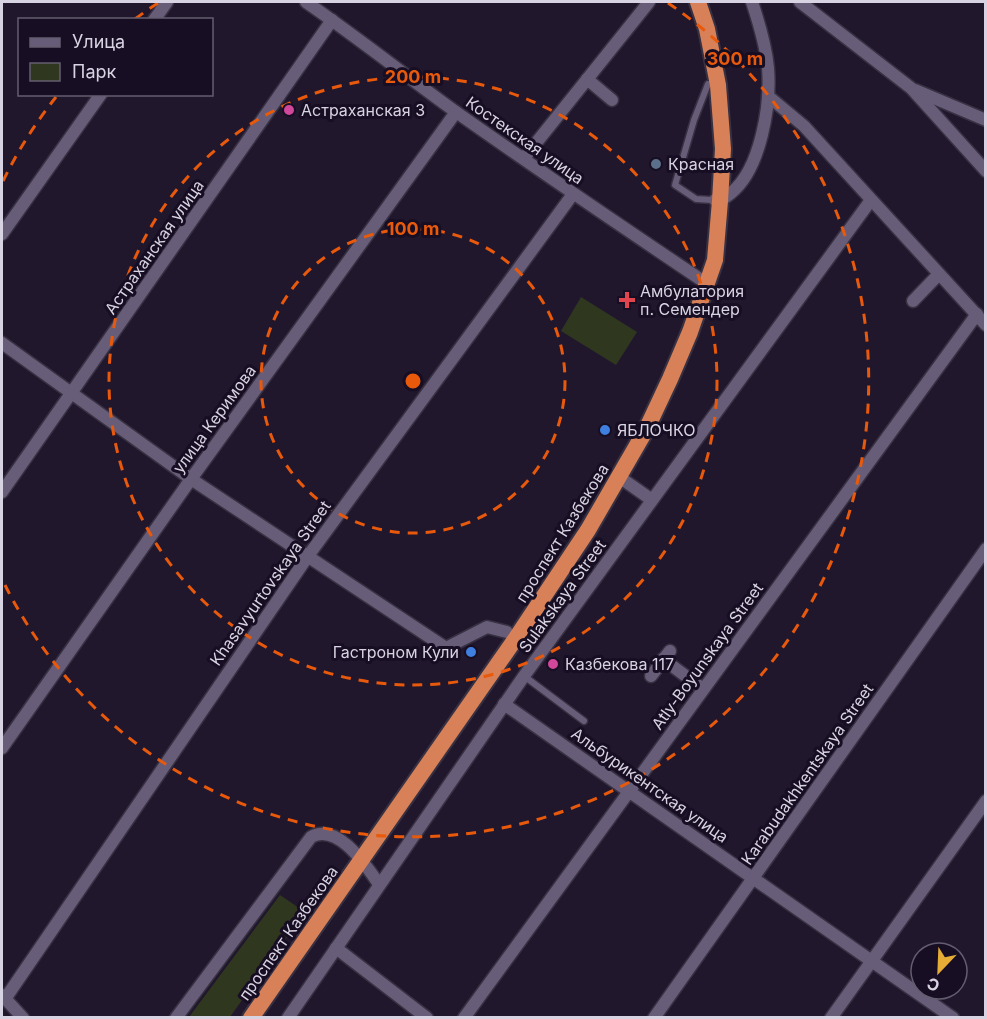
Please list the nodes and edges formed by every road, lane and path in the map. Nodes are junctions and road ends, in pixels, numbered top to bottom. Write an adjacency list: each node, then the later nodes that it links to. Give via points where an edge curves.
1 (167, 2): 8 (street)
2 (306, 2): 9 (street, Костекская улица)
3 (646, 2): 10 (street)
4 (687, 2): 11 (highway, проспект Казбекова)
5 (698, 2): 21 (highway, проспект Казбекова, via 718,85 723,150)
6 (752, 2): 14 (street, via 768,68)
7 (800, 2): 12 (street)
8 (155, 18)
9 (332, 20): 16 (street, Костекская улица); 30 (street, Астраханская улица)
10 (587, 79): 15 (street); 18 (street)
11 (708, 84): 21 (highway, проспект Казбекова); 21 (lane, via 675,185 696,199)
12 (911, 88): 17 (street); 19 (street)
13 (100, 96): 23 (street)
14 (768, 96): 21 (street, via 756,153 740,184); 22 (street, via 804,126)
15 (612, 100)
16 (456, 112): 18 (street, Костекская улица); 31 (street, улица Керимова)
17 (986, 120)
18 (524, 158): 20 (street, Костекская улица)
19 (986, 171)
20 (573, 194): 25 (street, Костекская улица); 36 (street, Khasavyurtovskaya Street)
21 (716, 200): 25 (highway, проспект Казбекова); 46 (highway, проспект Казбекова, via 715,260 690,332 647,428 581,540 516,638)
22 (871, 200): 24 (street); 34 (street, Sulakskaya Street)
23 (2, 234)
24 (939, 274): 26 (street); 27 (street)
25 (700, 279): 37 (highway, проспект Казбекова, via 662,376 638,424 578,525)
26 (913, 301)
27 (977, 314): 28 (street); 40 (street, Atly-Boyunskaya Street)
28 (986, 325)
29 (2, 344): 30 (street)
30 (72, 393): 31 (street); 33 (street, Астраханская улица)
31 (191, 479): 36 (street); 43 (street, улица Керимова)
32 (625, 481): 34 (street)
33 (2, 492)
34 (652, 500): 38 (street, Sulakskaya Street)
35 (986, 549): 47 (street, Karabudakhkentskaya Street)
36 (308, 556): 37 (street, via 446,648 487,627); 51 (street, Khasavyurtovskaya Street)
37 (507, 632): 46 (highway, проспект Казбекова, via 430,742)
38 (524, 676): 41 (street, Sulakskaya Street); 42 (lane)
39 (651, 676): 40 (street, via 667,655)
40 (703, 689): 44 (street, Atly-Boyunskaya Street)
41 (504, 704): 44 (street, Альбурикентская улица); 48 (street, Sulakskaya Street)
42 (584, 721)
43 (2, 748)
44 (628, 791): 47 (street, Альбурикентская улица); 58 (street, Atly-Boyunskaya Street)
45 (986, 801): 50 (street)
46 (359, 856): 48 (street); 53 (street, via 332,836 311,837); 54 (highway, проспект Казбекова); 55 (highway, проспект Казбекова)
47 (754, 878): 50 (street, Альбурикентская улица); 59 (street, Karabudakhkentskaya Street)
48 (379, 884): 49 (street, Sulakskaya Street)
49 (336, 948): 56 (street, Sulakskaya Street); 57 (street)
50 (872, 961): 60 (street); 61 (street, Альбурикентская улица)
51 (3, 997): 52 (street)
52 (23, 1017)
53 (176, 1017)
54 (241, 1017)
55 (250, 1017)
56 (288, 1017)
57 (427, 1017)
58 (464, 1017)
59 (654, 1017)
60 (831, 1017)
61 (953, 1017)

